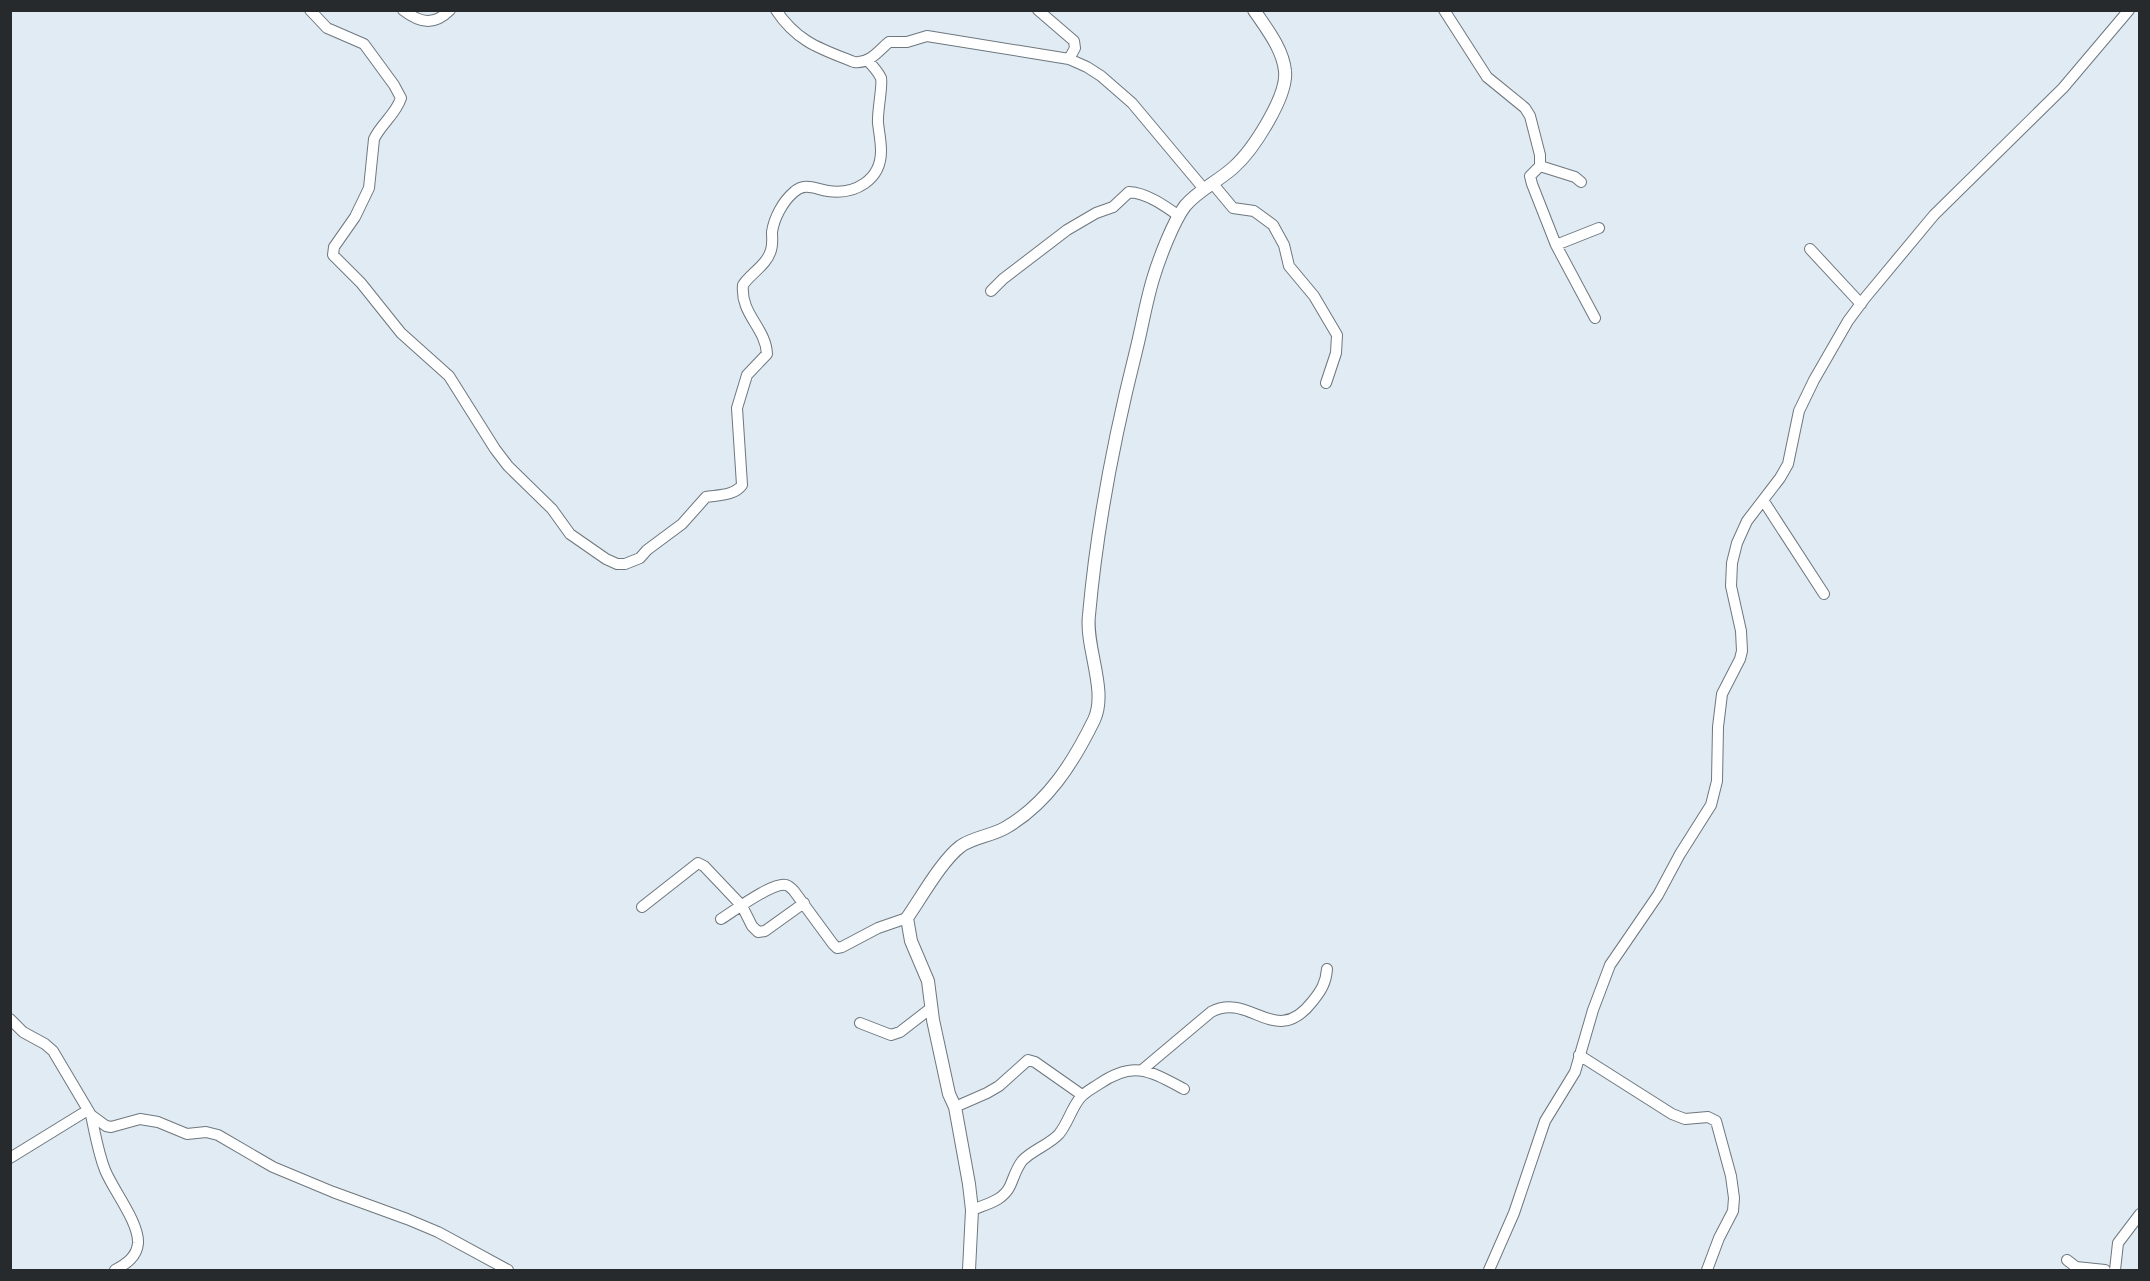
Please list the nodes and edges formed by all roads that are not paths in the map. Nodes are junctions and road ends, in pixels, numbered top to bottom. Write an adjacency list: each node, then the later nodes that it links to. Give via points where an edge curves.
1 (309, 10): 10 (street, via 327,28 364,44 401,99 377,131 369,188 333,255 400,333 449,376 508,466 577,540 617,564 640,558 682,524 706,497 739,490 742,485 737,408 747,375 767,354 765,342 746,309 743,285 767,258 777,215 793,192 809,186 836,192 860,188 878,168 882,152 877,111 882,84)
2 (403, 10): 3 (street, via 419,20 433,22)
3 (450, 10)
4 (776, 10): 10 (street, via 786,26 807,42 854,62)
5 (1038, 10): 9 (street, via 1074,41)
6 (1254, 10): 13 (street, via 1277,46 1285,82 1252,147)
7 (1444, 10): 11 (street, via 1487,77 1530,116)
8 (2129, 10): 19 (street, via 2063,88 1934,214)
9 (1069, 59): 10 (street, via 927,36 890,42); 13 (street, via 1101,76 1132,103)
10 (867, 60)
11 (1540, 166): 12 (street); 16 (street, via 1531,179)
12 (1581, 182)
13 (1208, 187): 14 (street); 21 (street, via 1233,208 1254,211 1273,225 1289,266 1314,296 1337,336)
14 (1179, 216): 18 (street, via 1161,203 1129,192 1113,207 1067,230); 27 (street, via 1146,304 1101,512 1088,618 1096,715 1059,780 1041,801 1005,828 958,848)
15 (1599, 228): 16 (street)
16 (1556, 245): 20 (street)
17 (1810, 249): 19 (street)
18 (991, 291)
19 (1861, 304): 22 (street, via 1804,399 1788,464)
20 (1595, 318)
21 (1326, 383)
22 (1763, 500): 23 (street); 33 (street, via 1740,533 1732,563 1731,586 1742,651 1721,701 1717,781 1711,804 1658,895 1611,961)
23 (1824, 594)
24 (804, 903): 25 (street, via 789,886 783,885); 25 (street, via 761,932 752,926); 27 (street, via 837,948)
25 (742, 906): 26 (street, via 698,863); 28 (street)
26 (642, 907)
27 (907, 918): 30 (street, via 911,941 926,972)
28 (721, 919)
29 (1327, 969): 34 (street, via 1326,981 1318,994 1297,1017 1282,1022 1221,1006)
30 (931, 1008): 32 (street, via 891,1035); 37 (street)
31 (10, 1018): 38 (street, via 53,1052)
32 (860, 1023)
33 (1580, 1056): 46 (street, via 1575,1072 1545,1121 1514,1213); 47 (street, via 1672,1114 1688,1120 1705,1117 1716,1121 1734,1198)
34 (1142, 1070): 35 (street); 36 (street, via 1109,1077)
35 (1184, 1089)
36 (1082, 1095): 37 (street, via 1028,1060 999,1086); 40 (street, via 1060,1132 1019,1165 1003,1196)
37 (955, 1107): 40 (street)
38 (90, 1112): 39 (street); 43 (street, via 100,1157 137,1238 132,1258); 44 (street, via 108,1127 140,1119 187,1134 218,1135 273,1167 417,1223)
39 (10, 1158)
40 (972, 1210): 45 (street)
41 (2139, 1214): 49 (street, via 2118,1243)
42 (2067, 1260): 48 (street, via 2076,1267)
43 (115, 1270)
44 (508, 1270)
45 (969, 1270)
46 (1489, 1270)
47 (1707, 1270)
48 (2105, 1270)
49 (2115, 1270)

